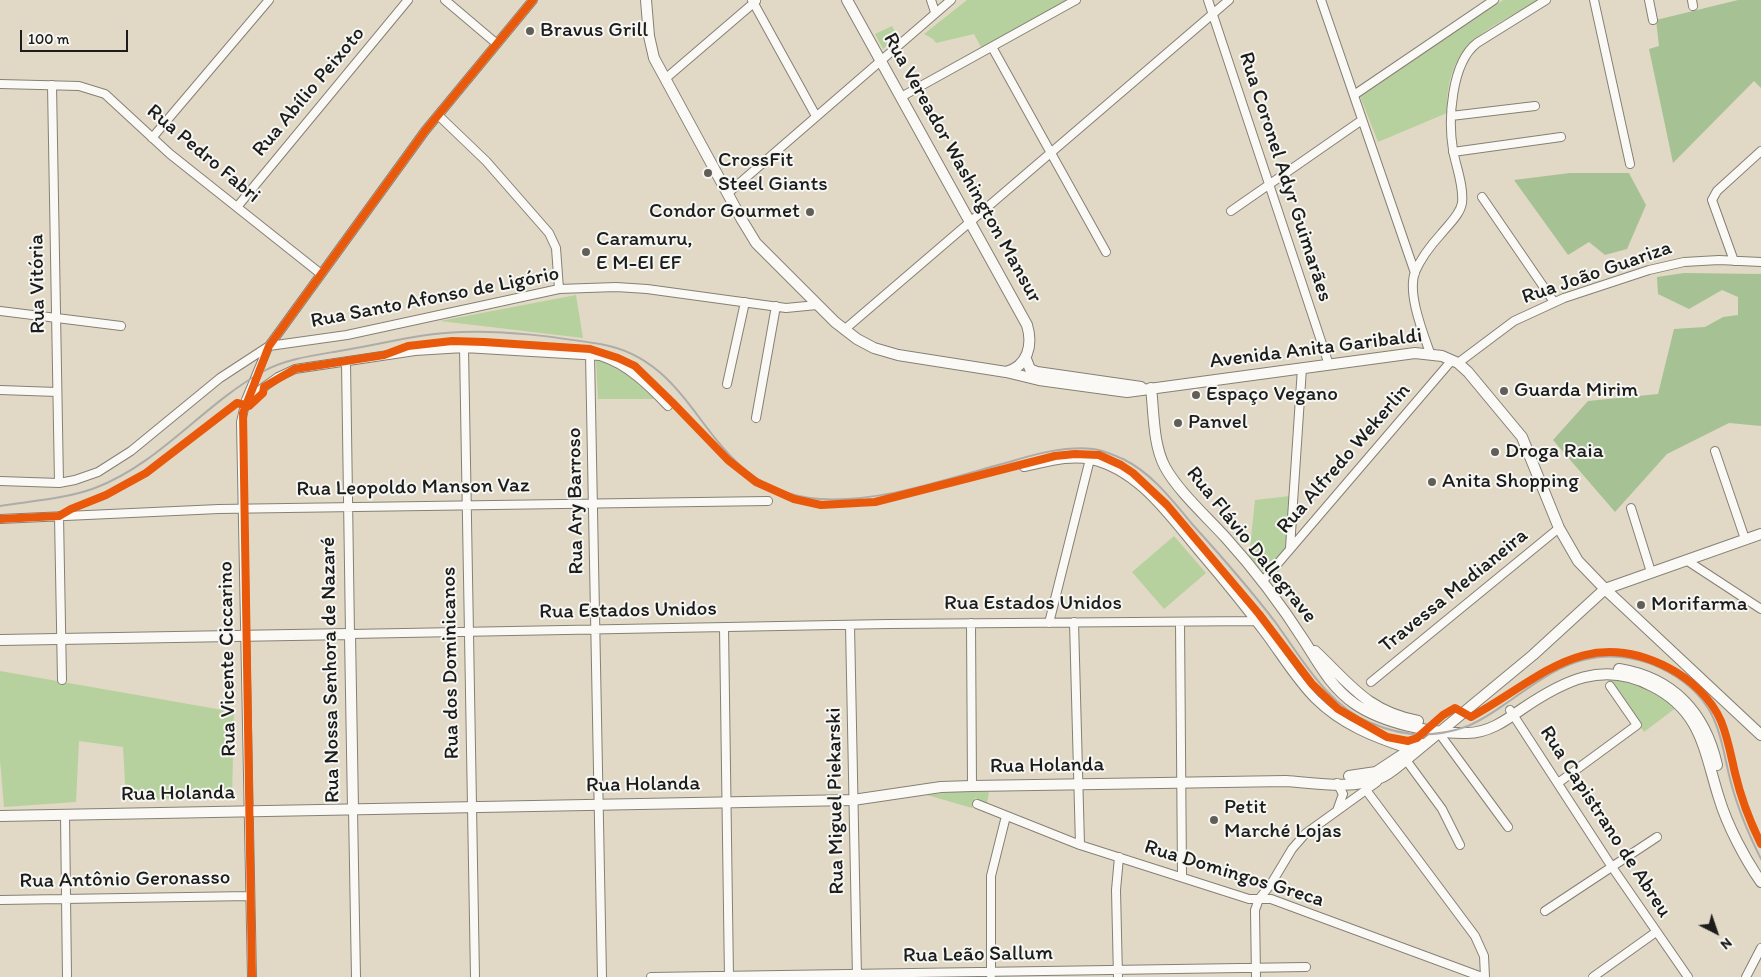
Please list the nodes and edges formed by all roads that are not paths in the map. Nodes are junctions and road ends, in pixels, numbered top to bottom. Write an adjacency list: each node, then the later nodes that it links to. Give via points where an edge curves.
1 (269, 0): 35 (street)
2 (408, 0): 43 (street, Rua Abílio Peixoto)
3 (445, 0): 21 (street)
4 (533, 0): 21 (street)
5 (646, 0): 24 (main road, Avenida Anita Garibaldi, via 651,48)
6 (847, 0): 23 (main road, Rua Vereador Washington Mansur)
7 (931, 0): 18 (street)
8 (951, 0): 18 (street)
9 (1076, 0): 22 (street)
10 (1208, 0): 19 (street, Rua Coronel Adyr Guimarães)
11 (1229, 0): 19 (street)
12 (1494, 0): 27 (street)
13 (1546, 0): 32 (street, via 1467,52)
14 (1594, 0): 39 (street)
15 (1649, 0): 20 (street)
16 (754, 1): 24 (street); 31 (street)
17 (1324, 2): 27 (street)
18 (935, 12): 23 (street)
19 (1213, 15): 38 (street); 40 (street, Rua Coronel Adyr Guimarães)
20 (1653, 20)
21 (497, 44): 30 (street)
22 (992, 47): 28 (street); 38 (street)
23 (880, 60): 28 (main road, Rua Vereador Washington Mansur); 31 (street)
24 (665, 80): 41 (main road, Avenida Anita Garibaldi)
25 (0, 84): 26 (street, Rua Pedro Fabri)
26 (52, 85): 35 (street, Rua Pedro Fabri, via 89,87 105,94); 57 (street, Rua Vitória)
27 (1354, 95): 33 (street)
28 (901, 97): 45 (main road, Rua Vereador Washington Mansur)
29 (1535, 106): 32 (street)
30 (438, 115): 50 (street); 51 (street, via 486,161 549,233 556,248)
31 (816, 116): 41 (street)
32 (1451, 116): 37 (street)
33 (1362, 120): 40 (street); 49 (street)
34 (1561, 137): 37 (street)
35 (152, 138): 43 (street, Rua Pedro Fabri)
36 (1761, 151): 47 (street, via 1712,200)
37 (1453, 152): 49 (street, via 1462,206)
38 (1051, 153): 45 (street); 46 (street)
39 (1630, 164)
40 (1270, 184): 44 (street); 67 (street, Rua Coronel Adyr Guimarães)
41 (727, 194): 54 (main road, Avenida Anita Garibaldi, via 756,243)
42 (1482, 197): 53 (street)
43 (237, 207): 50 (street, Rua Pedro Fabri)
44 (1231, 211)
45 (970, 222): 59 (street); 64 (main road, Rua Vereador Washington Mansur, via 1027,325 1030,339)
46 (1106, 252)
47 (1734, 261): 48 (street, Rua João Guariza); 53 (street, Rua João Guariza, via 1700,260 1666,266)
48 (1761, 262)
49 (1414, 273): 62 (street, via 1416,309)
50 (321, 274): 60 (street)
51 (559, 289): 52 (street, Rua Santo Afonso de Ligório, via 648,289); 60 (street, Rua Santo Afonso de Ligório, via 365,331)
52 (746, 302): 55 (street, Rua Santo Afonso de Ligório); 70 (street)
53 (1554, 302): 66 (street, Rua João Guariza, via 1506,326)
54 (817, 305): 55 (street, Rua Santo Afonso de Ligório); 59 (main road, Avenida Anita Garibaldi)
55 (776, 306): 76 (street)
56 (0, 311): 57 (street)
57 (56, 317): 58 (street); 73 (street, Rua Vitória)
58 (121, 326)
59 (844, 330): 69 (main road, Avenida Anita Garibaldi, via 885,352)
60 (269, 346): 74 (street, Rua Vicente Ciccarino); 81 (street, via 214,382 118,460 87,477)
61 (464, 348): 63 (street); 65 (street, via 415,351); 84 (street, Rua dos Dominicanos)
62 (1430, 353): 66 (main road, Avenida Anita Garibaldi); 67 (main road, Avenida Anita Garibaldi)
63 (590, 354): 75 (street, via 611,360 634,374); 83 (street, Rua Ary Barroso)
64 (1026, 359): 69 (main road, via 1018,368); 71 (main road, Avenida Anita Garibaldi, via 1030,369 1037,372)
65 (346, 362): 74 (street, via 295,370 278,377); 85 (street, Rua Nossa Senhora de Nazaré)
66 (1455, 362): 90 (main road, via 1522,437); 93 (street, Rua Alfredo Wekerlin)
67 (1329, 365): 68 (main road, Avenida Anita Garibaldi)
68 (1302, 368): 71 (main road, Avenida Anita Garibaldi); 93 (street)
69 (1006, 372): 71 (main road, Avenida Anita Garibaldi, via 1127,392)
70 (727, 384)
71 (1151, 388): 96 (main road, Rua Flávio Dallegrave, via 1160,457 1168,472)
72 (0, 390): 73 (street)
73 (57, 392): 81 (street, Rua Vitória)
74 (246, 400): 86 (street, Rua Vicente Ciccarino, via 241,422)
75 (668, 406)
76 (756, 418)
77 (1715, 451): 92 (street)
78 (1090, 459): 79 (street, Rua Flávio Dallegrave); 99 (street, Rua Flávio Dallegrave, via 1117,470 1149,494); 103 (street)
79 (1024, 467)
80 (0, 481): 81 (street)
81 (59, 483)
82 (768, 501): 83 (street, Rua Leopoldo Manson Vaz)
83 (593, 503): 84 (street, Rua Leopoldo Manson Vaz); 106 (street, Rua Ary Barroso)
84 (466, 505): 85 (street, Rua Leopoldo Manson Vaz); 107 (street, Rua dos Dominicanos)
85 (347, 507): 86 (street, Rua Leopoldo Manson Vaz); 108 (street, Rua Nossa Senhora de Nazaré)
86 (243, 508): 88 (street, Rua Leopoldo Manson Vaz); 109 (street, Rua Vicente Ciccarino)
87 (1631, 508): 95 (street)
88 (59, 516): 89 (street); 110 (street)
89 (0, 519)
90 (1559, 528): 97 (main road, via 1578,561); 114 (street, Travessa Medianeira)
91 (1761, 534): 92 (main road)
92 (1746, 540): 94 (main road)
93 (1290, 549): 96 (street, Rua Alfredo Wekerlin)
94 (1686, 560): 95 (main road); 98 (street)
95 (1651, 572): 97 (main road)
96 (1262, 582): 112 (main road, Rua Flávio Dallegrave)
97 (1605, 589): 118 (main road, via 1533,655); 119 (main road)
98 (1761, 610)
99 (1256, 621): 101 (street, Rua Estados Unidos); 121 (street, Rua Flávio Dallegrave, via 1316,700 1362,732)
100 (1074, 622): 101 (street, Rua Estados Unidos); 103 (street, Rua Estados Unidos); 127 (street)
101 (1180, 622): 124 (street)
102 (971, 623): 103 (street, Rua Estados Unidos); 104 (street, Rua Estados Unidos); 128 (street)
103 (1049, 623)
104 (850, 625): 105 (street, Rua Estados Unidos); 130 (street, Rua Miguel Piekarski)
105 (724, 628): 106 (street, Rua Estados Unidos); 131 (street)
106 (596, 630): 107 (street, Rua Estados Unidos); 133 (street, Rua Ary Barroso)
107 (468, 632): 108 (street, Rua Estados Unidos); 134 (street, Rua dos Dominicanos)
108 (350, 634): 109 (main road, Rua Estados Unidos); 135 (main road, Rua Nossa Senhora de Nazaré)
109 (245, 636): 110 (main road, Rua Estados Unidos); 137 (street, Rua Vicente Ciccarino)
110 (62, 638): 111 (main road, Rua Estados Unidos); 113 (street)
111 (0, 640)
112 (1305, 642): 117 (main road, Rua Flávio Dallegrave, via 1329,680 1354,704 1382,719); 118 (main road, Rua Flávio Dallegrave, via 1369,702 1383,711)
113 (62, 680)
114 (1371, 682)
115 (1610, 686): 126 (street, via 1637,725)
116 (1512, 712): 118 (main road, Rua Flávio Dallegrave, via 1476,728); 126 (street, Rua Capistrano de Abreu); 148 (main road, Rua Flávio Dallegrave, via 1556,687 1583,677 1613,675 1651,685 1682,707 1696,726 1709,759 1718,797)
117 (1418, 727): 118 (main road, Rua Flávio Dallegrave); 120 (main road, via 1425,733)
118 (1441, 731): 120 (main road); 121 (main road); 141 (street)
119 (1761, 735)
120 (1424, 741): 121 (main road)
121 (1407, 755): 122 (main road); 144 (street, via 1442,809)
122 (1384, 772): 123 (main road, Rua Holanda); 125 (main road, Rua Holanda, via 1363,782); 129 (street)
123 (1286, 781): 124 (main road, Rua Holanda); 125 (main road, Rua Holanda)
124 (1181, 782): 127 (main road, Rua Holanda); 147 (street)
125 (1337, 783): 136 (street, via 1343,794)
126 (1558, 783): 146 (street, Rua Capistrano de Abreu)
127 (1079, 784): 128 (main road, Rua Holanda); 143 (street)
128 (972, 786): 130 (main road, Rua Holanda, via 941,787)
129 (1366, 790): 136 (street); 170 (street, via 1475,936 1484,956)
130 (853, 800): 131 (main road, Rua Holanda); 160 (street, Rua Miguel Piekarski)
131 (727, 802): 133 (main road, Rua Holanda); 161 (street)
132 (977, 804): 140 (street, Rua Domingos Greca)
133 (599, 805): 134 (main road, Rua Holanda); 167 (street, Rua Ary Barroso)
134 (471, 807): 135 (main road, Rua Holanda); 166 (street, Rua dos Dominicanos)
135 (353, 810): 137 (main road, Rua Holanda); 165 (street, Rua Nossa Senhora de Nazaré)
136 (1336, 810): 151 (street, via 1298,841)
137 (248, 811): 138 (main road, Rua Holanda); 149 (street, Rua Vicente Ciccarino)
138 (65, 815): 139 (main road, Rua Holanda); 150 (street)
139 (0, 816)
140 (1006, 816): 143 (street, Rua Domingos Greca); 158 (street, via 990,887)
141 (1508, 827)
142 (1657, 837): 146 (street)
143 (1080, 845): 145 (street, Rua Domingos Greca)
144 (1460, 845)
145 (1119, 857): 147 (street, Rua Domingos Greca); 159 (street)
146 (1612, 867): 153 (street); 154 (street, Rua Capistrano de Abreu)
147 (1182, 876): 151 (street, Rua Domingos Greca, via 1249,899)
148 (1761, 882)
149 (250, 896): 150 (street, Rua Antônio Geronasso); 164 (street, Rua Vicente Ciccarino)
150 (66, 899): 152 (street, Rua Antônio Geronasso); 163 (street)
151 (1259, 899): 157 (street, via 1255,910); 170 (street, Rua Domingos Greca, via 1271,899)
152 (0, 900)
153 (1545, 911)
154 (1656, 932): 171 (street); 172 (street, Rua Capistrano de Abreu)
155 (1761, 948): 173 (street)
156 (1306, 967): 157 (street, Rua Leão Sallum)
157 (1256, 968): 159 (street, Rua Leão Sallum); 169 (street)
158 (991, 974): 159 (street, Rua Leão Sallum); 160 (street, Rua Leão Sallum)
159 (1117, 974)
160 (857, 975): 162 (street, Rua Leão Sallum)
161 (729, 976): 162 (street, Rua Leão Sallum); 168 (street, Rua Leão Sallum)
162 (828, 976)
163 (67, 977)
164 (252, 977)
165 (356, 977)
166 (475, 977)
167 (602, 977)
168 (651, 977)
169 (1256, 977)
170 (1483, 977)
171 (1593, 977)
172 (1688, 977)
173 (1746, 977)

